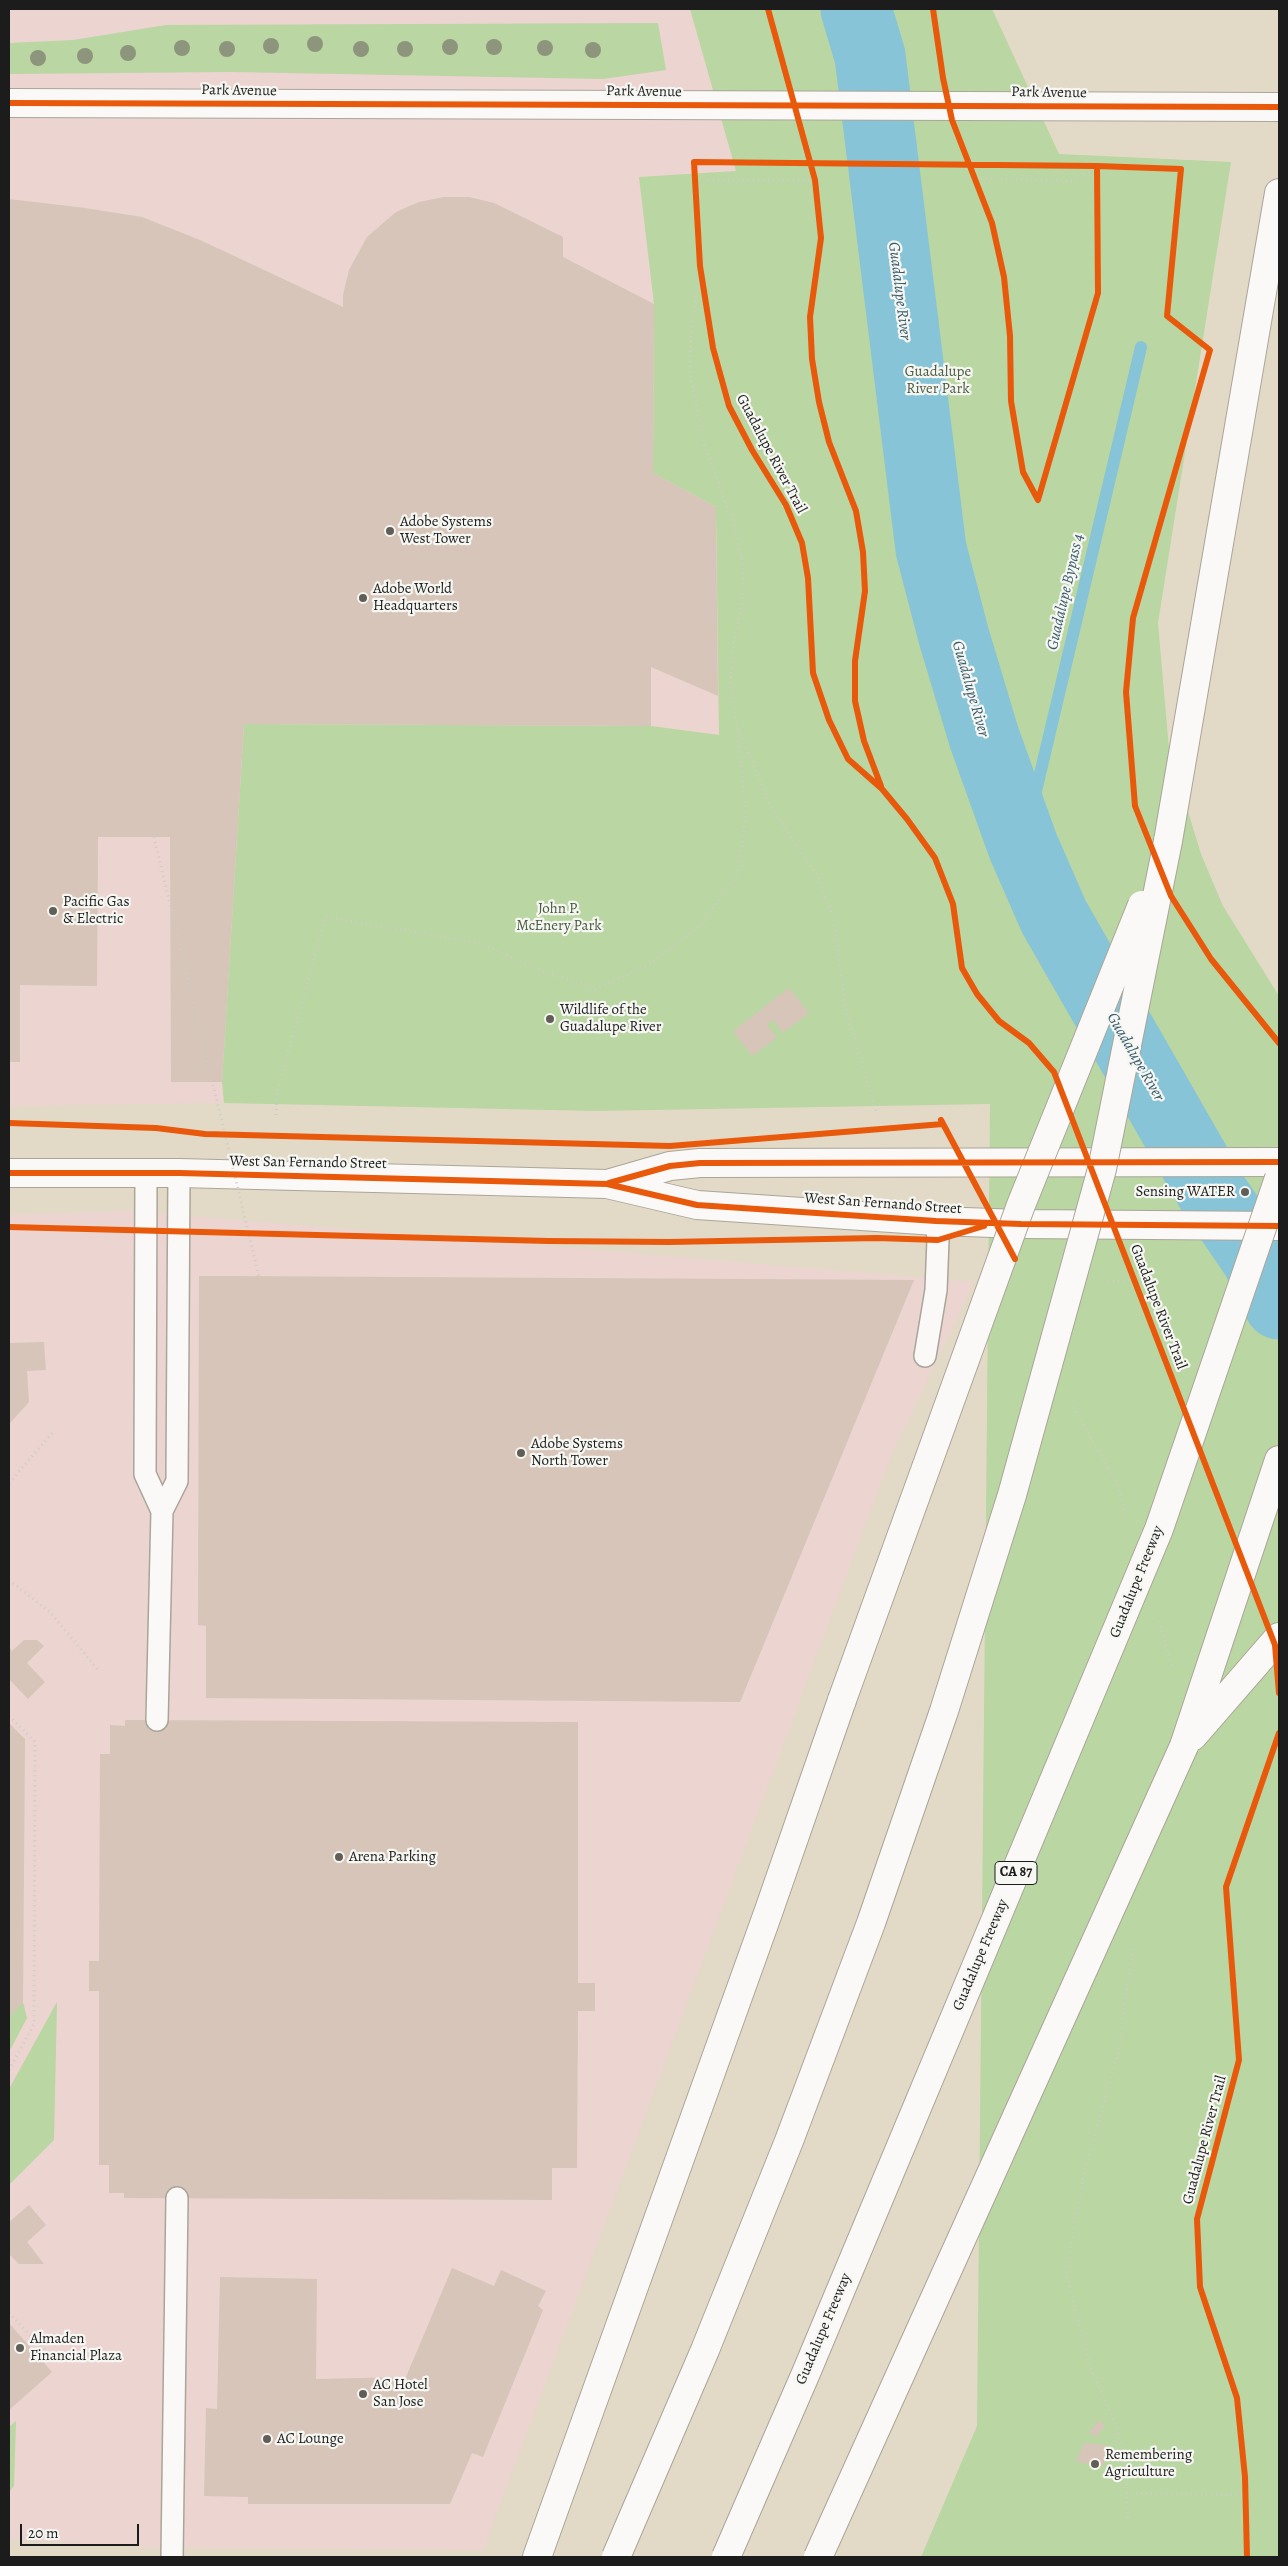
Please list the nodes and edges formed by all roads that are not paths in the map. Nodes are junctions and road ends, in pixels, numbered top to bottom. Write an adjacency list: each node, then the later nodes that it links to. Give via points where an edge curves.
1 (9, 103): 2 (main road, Park Avenue)
2 (1279, 107)
3 (1279, 193): 4 (main road)
4 (1168, 841): 23 (main road, bridge, via 1021,1205); 24 (main road, bridge, via 1102,1168 1012,1495 944,1711 871,1923 789,2141 709,2341)
5 (1279, 1162): 10 (main road, West San Fernando Street, bridge, via 700,1163 670,1166)
6 (9, 1173): 7 (main road, West San Fernando Street)
7 (146, 1173): 8 (main road, West San Fernando Street); 14 (lane)
8 (178, 1173): 10 (main road, West San Fernando Street); 15 (lane)
9 (1279, 1178): 25 (main road, Guadalupe Freeway / CA 87, bridge, via 1159,1529)
10 (607, 1184): 11 (main road, West San Fernando Street, via 697,1205)
11 (936, 1221): 12 (main road, West San Fernando Street, bridge); 13 (lane, via 936,1290)
12 (1279, 1226)
13 (925, 1356)
14 (146, 1395): 15 (lane); 17 (lane, via 146,1474)
15 (177, 1396): 17 (lane, via 177,1481)
16 (1279, 1460): 20 (main road)
17 (162, 1511): 19 (lane)
18 (1279, 1637): 20 (main road)
19 (158, 1720)
20 (1184, 1746): 26 (main road, bridge)
21 (177, 2198): 22 (lane)
22 (172, 2557)
23 (537, 2557)
24 (616, 2557)
25 (726, 2557)
26 (818, 2557)

